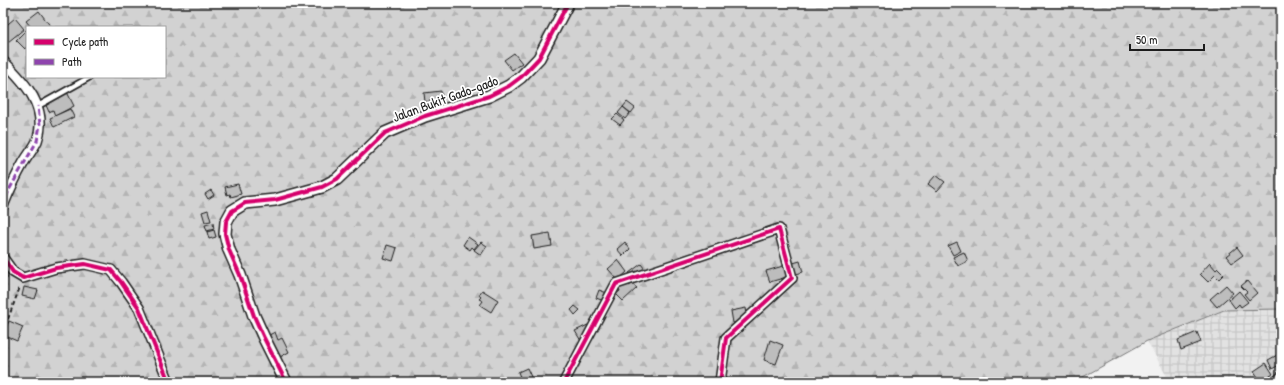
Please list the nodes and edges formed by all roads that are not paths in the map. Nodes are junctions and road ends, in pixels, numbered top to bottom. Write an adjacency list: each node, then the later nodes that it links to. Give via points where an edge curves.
1 (568, 3): 9 (street, Jalan Bukit Gado-gado, via 538,58 509,86 385,133 337,179 322,187 275,200 245,203 232,211 226,222 225,234 229,250 254,316)
2 (3, 61): 4 (street, via 15,72)
3 (88, 78): 4 (lane)
4 (38, 106): 5 (street, via 40,125 37,141 9,190)
5 (3, 206)
6 (3, 258): 8 (street, via 13,272 23,278 56,268 85,264 111,270 139,308)
7 (1281, 377): 12 (street)
8 (169, 382)
9 (286, 382)
10 (564, 382): 11 (street, via 616,284 779,229 792,278 726,338)
11 (720, 382)
12 (1276, 382)

